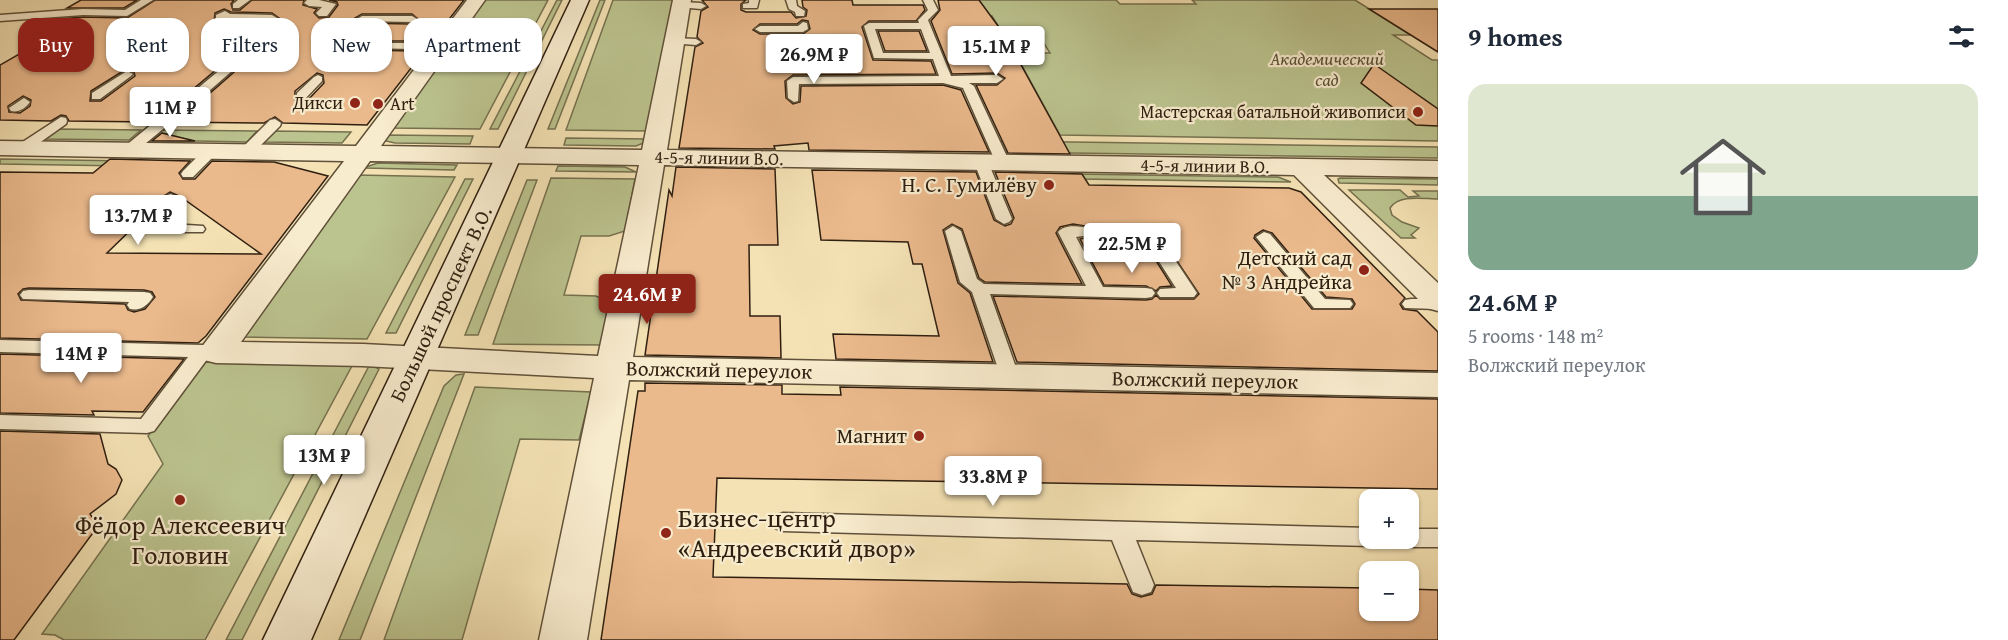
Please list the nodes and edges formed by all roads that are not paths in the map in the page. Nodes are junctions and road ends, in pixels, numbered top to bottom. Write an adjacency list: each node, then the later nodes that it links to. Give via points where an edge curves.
1 (148, 0): 11 (lane, via 127,13)
2 (314, 0): 10 (lane, via 309,3 331,4)
3 (476, 0): 33 (street, via 435,46)
4 (580, 0): 34 (street, Большой проспект В.О.)
5 (791, 0): 15 (lane, via 792,7 800,11 803,29)
6 (928, 0): 14 (lane, via 933,10 923,20)
7 (688, 4): 35 (street, via 685,42)
8 (398, 5): 13 (lane)
9 (225, 14): 12 (lane, via 220,17)
10 (323, 14)
11 (0, 18)
12 (272, 18)
13 (386, 18)
14 (925, 26): 16 (lane); 16 (lane, via 869,26 878,56)
15 (760, 29)
16 (937, 56): 21 (lane)
17 (224, 72): 23 (lane)
18 (127, 74): 22 (lane)
19 (318, 79): 24 (lane)
20 (997, 79): 21 (lane)
21 (947, 81): 25 (lane, via 794,81); 36 (lane, via 968,86)
22 (96, 96)
23 (196, 96)
24 (301, 96)
25 (794, 98)
26 (61, 121): 29 (lane)
27 (163, 122): 30 (lane)
28 (274, 123): 32 (lane)
29 (11, 148): 30 (street, 4-5-я линии В.О.)
30 (129, 150): 31 (street, 4-5-я линии В.О.)
31 (212, 151): 32 (street, 4-5-я линии В.О.); 39 (lane)
32 (247, 152): 33 (street, 4-5-я линии В.О.)
33 (363, 153): 34 (street, 4-5-я линии В.О.); 56 (street)
34 (509, 155): 35 (street, 4-5-я линии В.О.); 57 (street, Большой проспект В.О.)
35 (652, 157): 36 (street, 4-5-я линии В.О.); 58 (street)
36 (992, 163): 37 (street, 4-5-я линии В.О.); 41 (lane)
37 (1300, 167): 38 (street, 4-5-я линии В.О.); 52 (street)
38 (1438, 169)
39 (188, 174)
40 (171, 198): 42 (lane, via 154,214 167,229)
41 (1004, 219)
42 (196, 229)
43 (953, 231): 47 (lane, via 969,282)
44 (1084, 232): 48 (lane, via 1066,232)
45 (1129, 233): 50 (lane, via 1149,233 1188,293)
46 (1264, 237): 53 (lane, via 1320,304)
47 (980, 290): 48 (lane); 59 (lane)
48 (1097, 292): 49 (lane)
49 (1146, 293)
50 (1166, 293)
51 (29, 295): 54 (lane, via 144,297)
52 (1429, 303)
53 (1344, 304)
54 (136, 305)
55 (0, 346): 56 (lane, Волжский переулок, via 100,344)
56 (210, 352): 57 (street, Волжский переулок); 61 (lane, via 147,426)
57 (416, 358): 58 (street, Волжский переулок); 68 (street, Большой проспект В.О.)
58 (614, 368): 59 (street, Волжский переулок); 69 (street)
59 (1009, 376): 60 (street, Волжский переулок)
60 (1438, 385)
61 (0, 422)
62 (783, 522): 63 (lane)
63 (1121, 531): 64 (lane); 67 (lane)
64 (1359, 537)
65 (1419, 538): 66 (lane)
66 (1438, 538)
67 (1142, 585)
68 (287, 640)
69 (562, 640)

